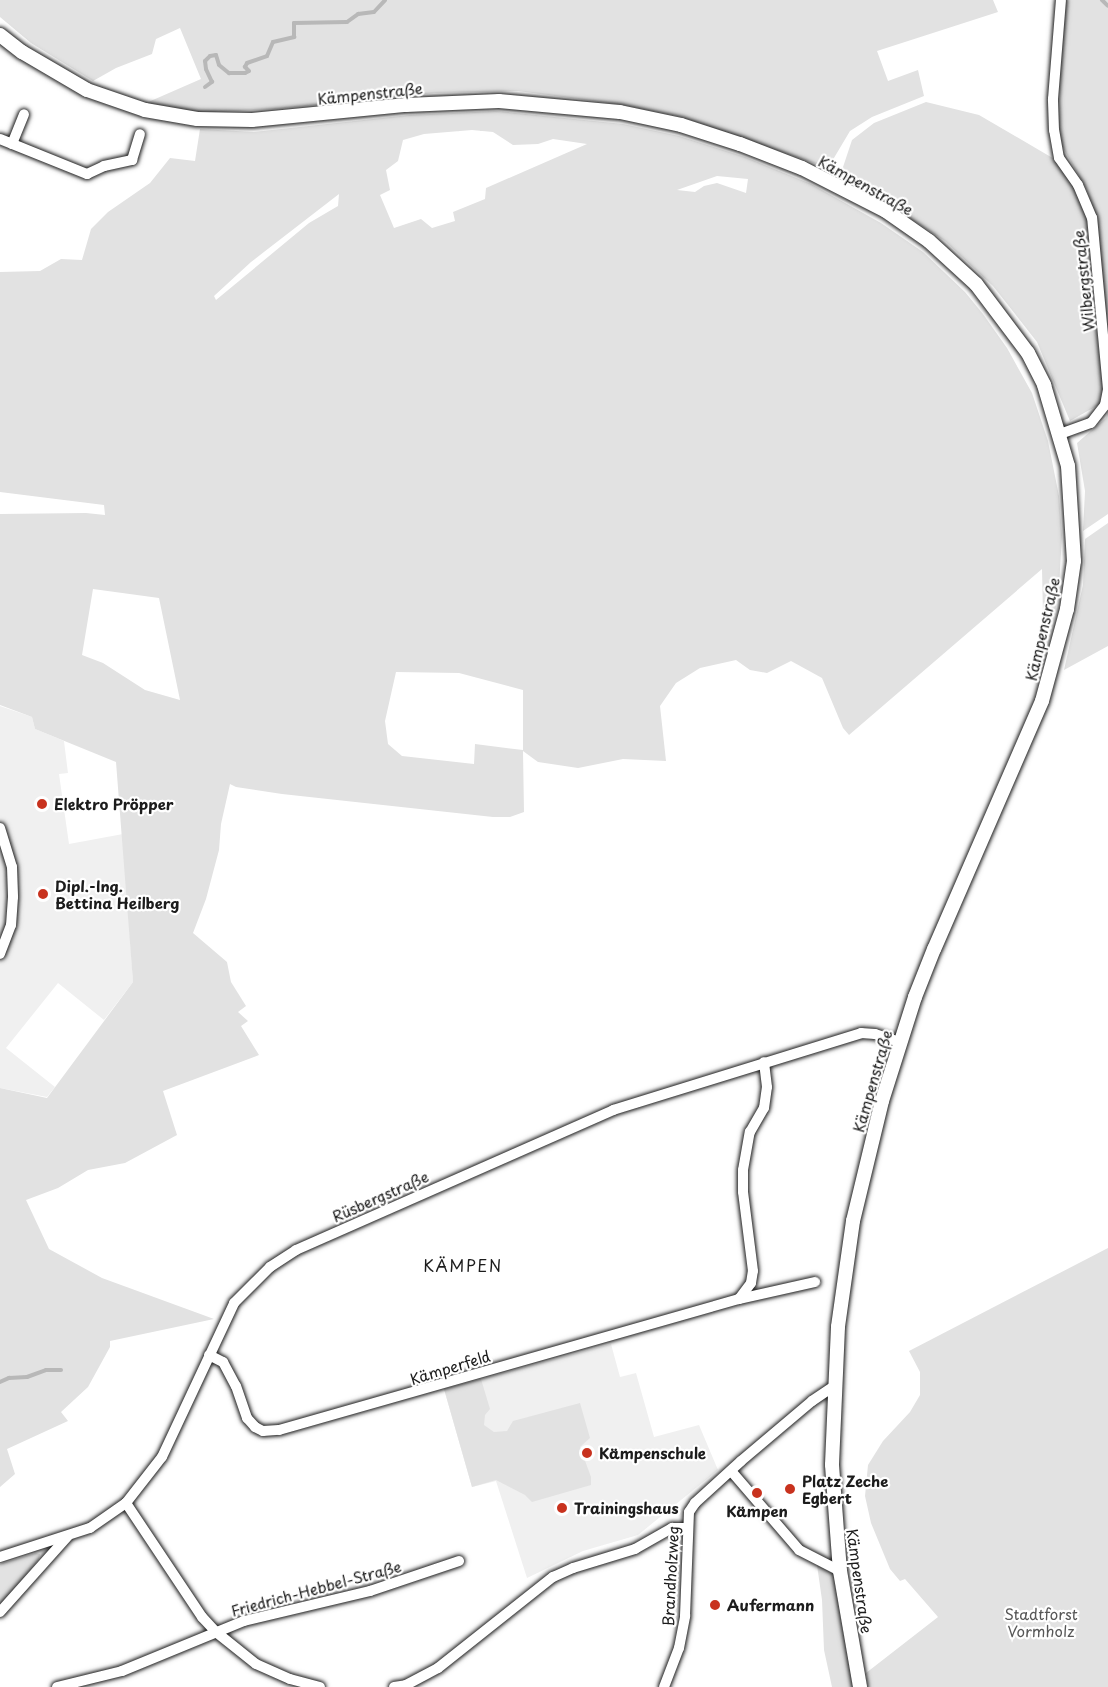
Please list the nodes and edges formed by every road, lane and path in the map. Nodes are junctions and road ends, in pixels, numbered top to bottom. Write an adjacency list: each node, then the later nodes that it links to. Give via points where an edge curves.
1 (1061, 0): 7 (street, Wilbergstraße, via 1054,130 1059,158 1078,185 1092,218 1108,389 1105,405 1090,423)
2 (0, 35): 7 (street, Kämpenstraße, via 21,52 87,90 145,110 196,119 252,120 406,105 499,101 620,112 681,125 740,144 835,184 886,211 929,241 976,284 1012,328 1044,385)
3 (24, 114): 6 (street)
4 (140, 134): 6 (street, via 132,160 87,174)
5 (0, 139): 6 (street)
6 (12, 144)
7 (1060, 434): 10 (street, Kämpenstraße, via 1068,466 1074,540 1067,609 1056,654 1042,701 934,949)
8 (0, 828): 9 (street, via 12,867 13,897 10,925)
9 (0, 954)
10 (900, 1042): 11 (street, Rüsbergstraße, via 861,1034); 15 (street, Kämpenstraße, via 868,1152 853,1221 843,1281)
11 (764, 1062): 13 (street, via 765,1108 750,1132 743,1170 753,1271 751,1283); 14 (street, Rüsbergstraße, via 590,1119 296,1250 270,1267 234,1303)
12 (815, 1282): 13 (street, Kämperfeld)
13 (739, 1299): 14 (street, Kämperfeld, via 279,1430 255,1427 247,1418 223,1362)
14 (209, 1355): 17 (street, Rüsbergstraße, via 162,1457)
15 (834, 1386): 16 (street, Brandholzweg); 22 (street, Kämpenstraße, via 832,1475)
16 (732, 1472): 18 (street, Brandholzweg, via 694,1503); 22 (street, via 799,1550)
17 (126, 1503): 19 (street, Rüsbergstraße, via 110,1516); 24 (street)
18 (687, 1528): 25 (street, via 672,1528 635,1549 553,1577 459,1653); 29 (street, Brandholzweg, via 685,1616 679,1648)
19 (69, 1536): 20 (street, Rüsbergstraße); 23 (street)
20 (0, 1557)
21 (459, 1561): 24 (street, Friedrich-Hebbel-Straße, via 370,1591 278,1611)
22 (840, 1571): 30 (street, Kämpenstraße)
23 (0, 1612)
24 (216, 1632): 26 (street, Friedrich-Hebbel-Straße, via 122,1671); 27 (street, via 256,1664)
25 (406, 1686): 28 (street)
26 (57, 1687)
27 (320, 1687)
28 (394, 1687)
29 (664, 1687)
30 (860, 1687)

